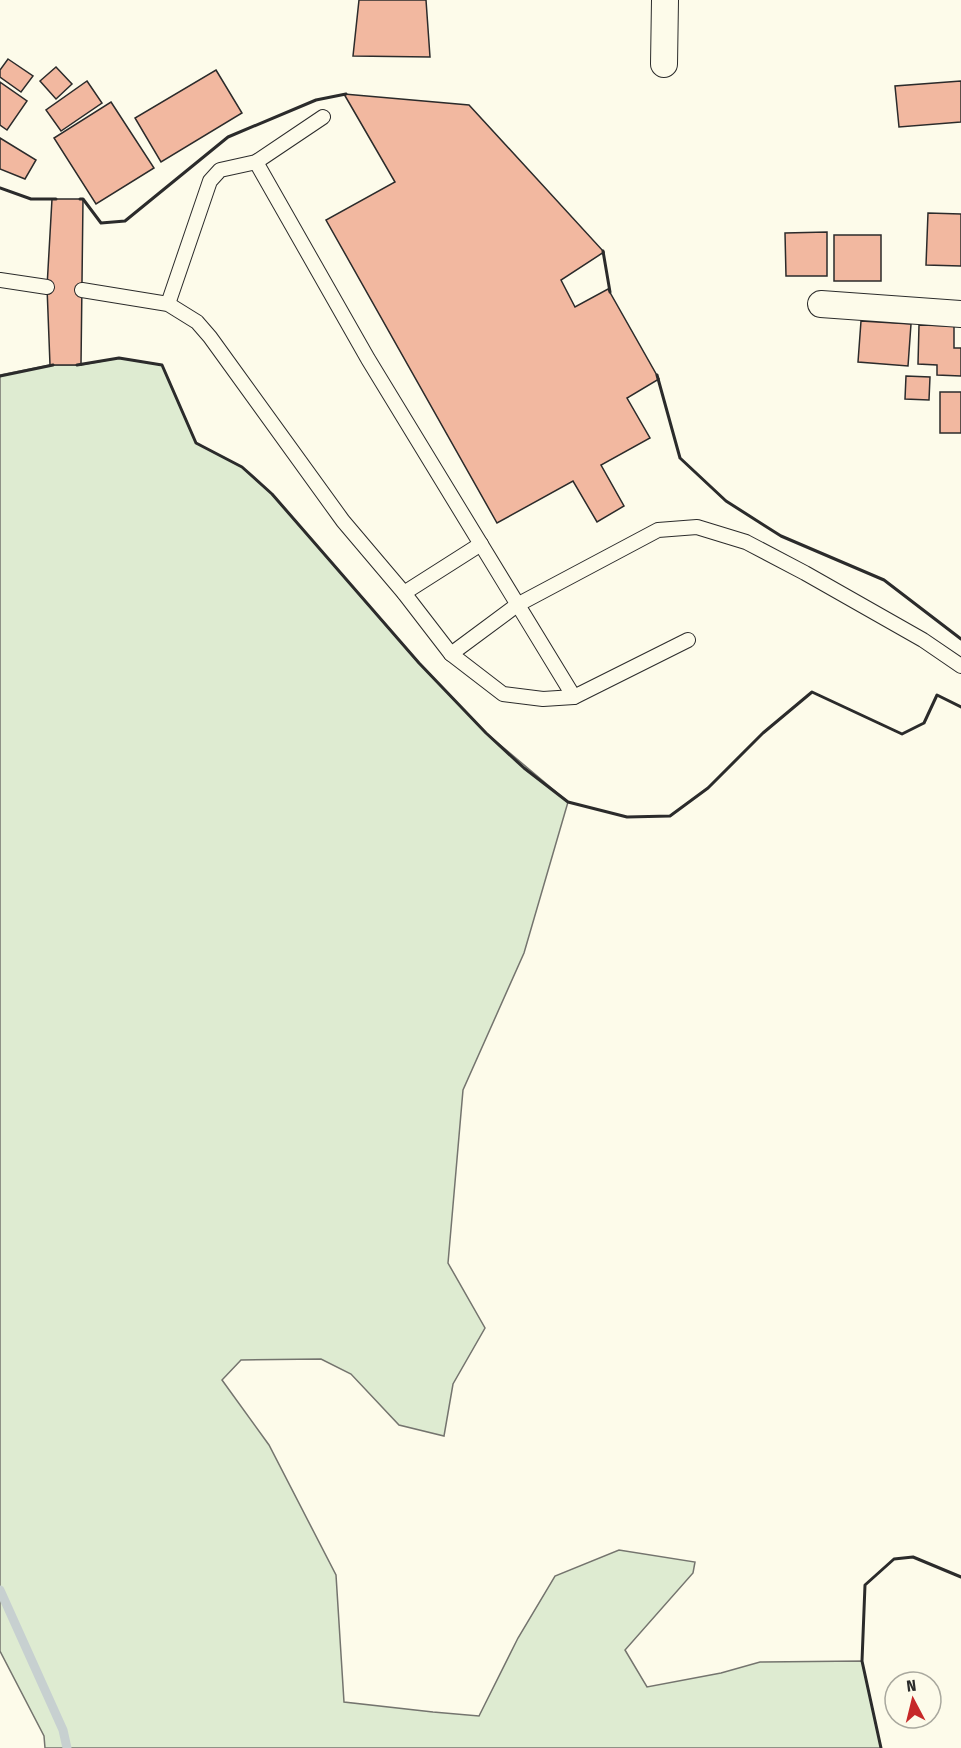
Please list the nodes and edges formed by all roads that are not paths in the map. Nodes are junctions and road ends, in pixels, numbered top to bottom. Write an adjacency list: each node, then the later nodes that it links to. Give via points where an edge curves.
1 (664, 0): 2 (street)
2 (664, 64)
3 (323, 117): 4 (lane)
4 (256, 162): 8 (lane, via 220,170 210,181); 11 (lane, via 368,359)
5 (0, 280): 6 (lane)
6 (47, 287)
7 (82, 290): 8 (lane)
8 (168, 304): 12 (lane, via 197,322 210,337 343,521)
9 (821, 304): 10 (street)
10 (961, 314)
11 (481, 544): 12 (lane); 13 (lane)
12 (404, 593): 15 (lane)
13 (517, 605): 15 (lane); 16 (lane, via 658,530 697,527 746,542 775,557 923,640); 17 (lane)
14 (688, 640): 17 (lane)
15 (451, 654): 17 (lane, via 503,694 543,699)
16 (961, 666)
17 (574, 697)

